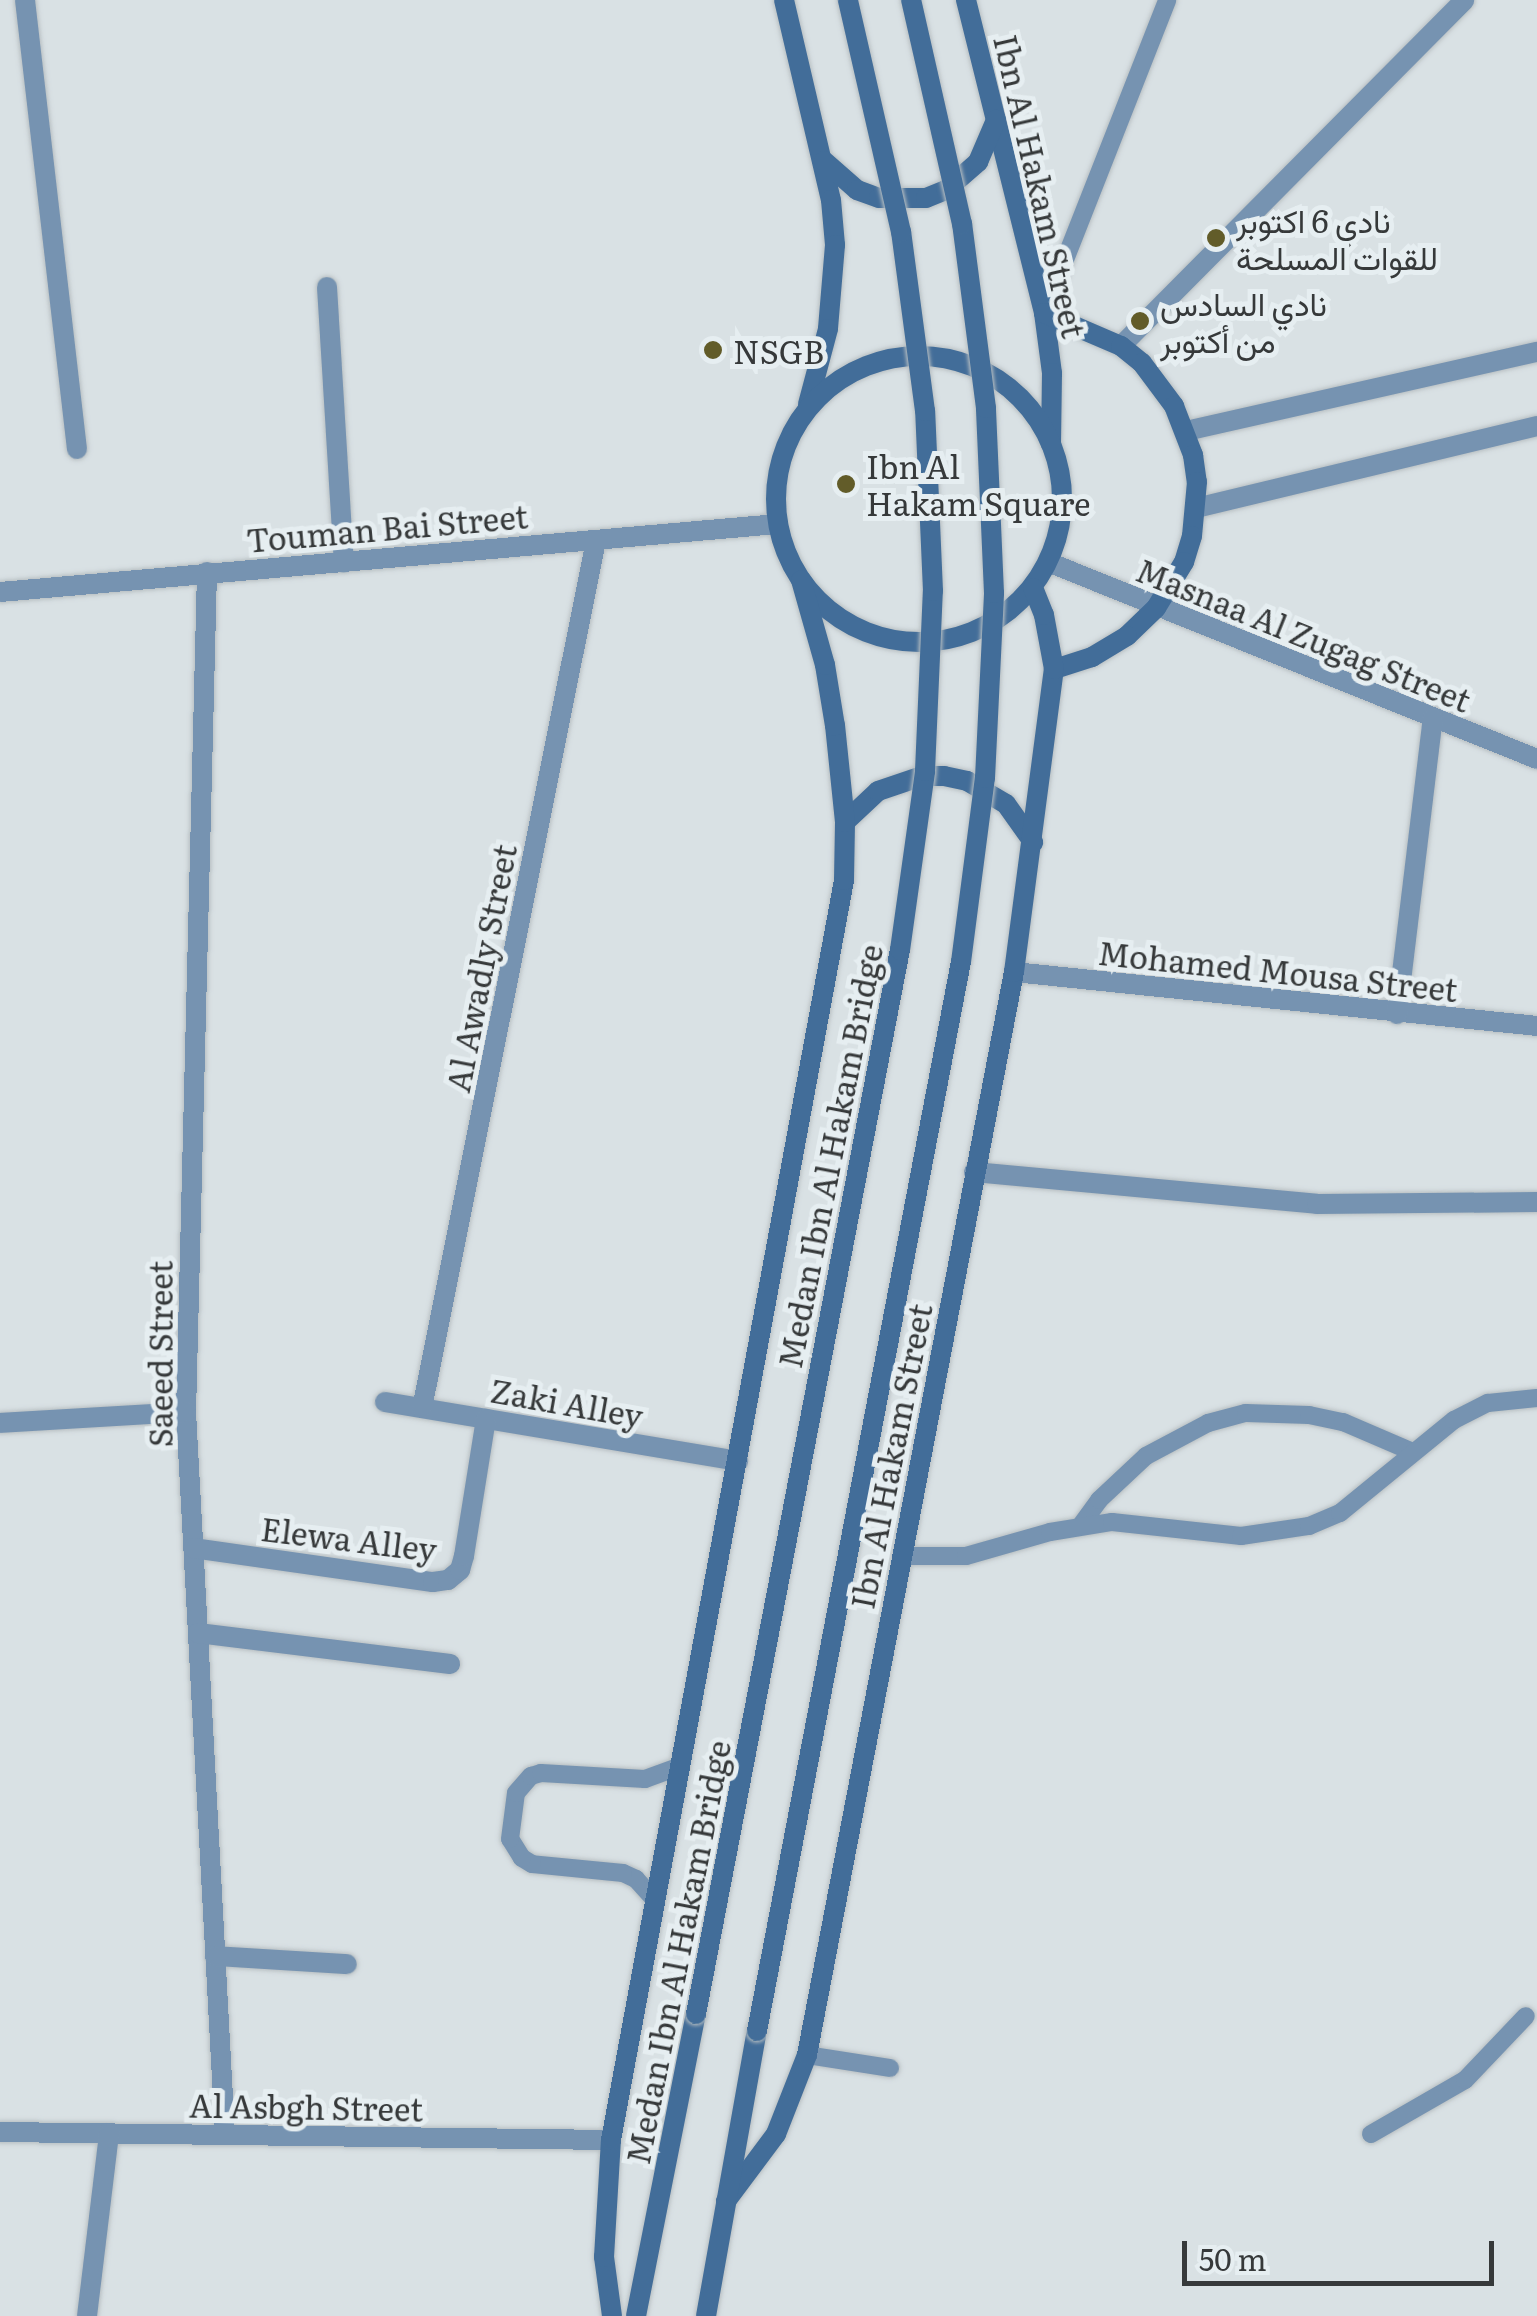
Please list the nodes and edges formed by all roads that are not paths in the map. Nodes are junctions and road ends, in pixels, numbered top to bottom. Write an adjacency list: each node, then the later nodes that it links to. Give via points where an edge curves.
1 (25, 0): 18 (street)
2 (784, 0): 9 (main road)
3 (848, 0): 67 (main road, Medan Ibn Al Hakam Bridge, bridge, via 902,232 925,410 933,591 925,771 900,950)
4 (911, 0): 64 (main road, bridge, via 962,224 986,408 994,593 986,778 961,962)
5 (966, 0): 8 (main road, Ibn Al Hakam Street)
6 (1166, 0): 11 (lane)
7 (1464, 0): 12 (street)
8 (996, 120): 9 (main road, via 978,162 926,198 879,198 857,190); 11 (main road, Ibn Al Hakam Street)
9 (822, 159): 14 (main road, via 836,245 828,330)
10 (327, 287): 22 (street)
11 (1044, 314): 12 (main road); 17 (main road, Ibn Al Hakam Street)
12 (1121, 346): 16 (main road, via 1160,384)
13 (1537, 352): 16 (street)
14 (806, 411): 17 (main road, via 826,390 879,362 938,358 967,364 1018,396); 20 (main road, via 780,465)
15 (1537, 426): 19 (street)
16 (1186, 430): 19 (main road)
17 (1051, 446): 23 (main road, via 1062,504)
18 (77, 449)
19 (1196, 508): 28 (main road, via 1184,562)
20 (778, 524): 21 (street, Touman Bai Street); 25 (main road)
21 (596, 540): 22 (street, Touman Bai Street); 41 (street, Al Awadly Street)
22 (344, 562): 24 (street, Touman Bai Street)
23 (1048, 562): 26 (main road); 28 (street, Masnaa Al Zugag Street)
24 (207, 572): 27 (street, Touman Bai Street); 42 (street, Saeed Street)
25 (801, 580): 26 (main road, via 844,621 900,641 930,642 987,626); 32 (main road, via 825,665)
26 (1032, 588): 29 (main road, Ibn Al Hakam Street)
27 (0, 592)
28 (1156, 608): 29 (main road, via 1092,657); 30 (street, Masnaa Al Zugag Street)
29 (1054, 669): 33 (main road, Ibn Al Hakam Street)
30 (1433, 718): 31 (street, Masnaa Al Zugag Street); 35 (street)
31 (1537, 759)
32 (845, 822): 33 (main road, via 878,791 944,776 1006,804); 46 (main road, via 835,938)
33 (1033, 842): 34 (main road, Ibn Al Hakam Street)
34 (1014, 972): 35 (street, Mohamed Mousa Street); 37 (main road, Ibn Al Hakam Street)
35 (1396, 1014): 36 (street, Mohamed Mousa Street)
36 (1537, 1026)
37 (974, 1172): 38 (street, via 1316,1204); 49 (main road, Ibn Al Hakam Street)
38 (1537, 1202)
39 (1537, 1398): 45 (lane, via 1488,1403)
40 (385, 1402): 41 (street, Zaki Alley)
41 (422, 1408): 43 (street, Zaki Alley)
42 (186, 1412): 44 (street); 48 (street, Saeed Street)
43 (486, 1419): 46 (street, Zaki Alley); 48 (street, Elewa Alley, via 464,1556 448,1580)
44 (0, 1423)
45 (1413, 1452): 47 (lane, via 1340,1514 1275,1534 1144,1522); 47 (lane, via 1343,1422 1246,1413 1208,1423 1146,1456)
46 (738, 1462): 52 (main road)
47 (1081, 1525): 49 (lane, via 966,1556)
48 (193, 1548): 50 (street, Saeed Street)
49 (902, 1556): 57 (main road, Ibn Al Hakam Street)
50 (198, 1634): 51 (street); 54 (street, Saeed Street)
51 (450, 1664)
52 (681, 1766): 53 (main road); 53 (lane, via 656,1779 541,1774 516,1793 510,1839 522,1858 623,1874)
53 (654, 1899): 63 (main road)
54 (215, 1956): 55 (street); 62 (street, Saeed Street)
55 (346, 1964)
56 (1526, 2016): 61 (lane, via 1465,2080)
57 (808, 2055): 58 (lane); 64 (main road, Ibn Al Hakam Street, via 776,2134)
58 (890, 2068)
59 (0, 2132): 60 (street, Al Asbgh Street)
60 (109, 2134): 62 (street, Al Asbgh Street); 65 (street)
61 (1371, 2134)
62 (225, 2135): 63 (street, Al Asbgh Street)
63 (611, 2140): 66 (main road, via 604,2257)
64 (726, 2201): 68 (main road, Ibn Al Hakam Street)
65 (86, 2316)
66 (612, 2316)
67 (636, 2316)
68 (706, 2316)

